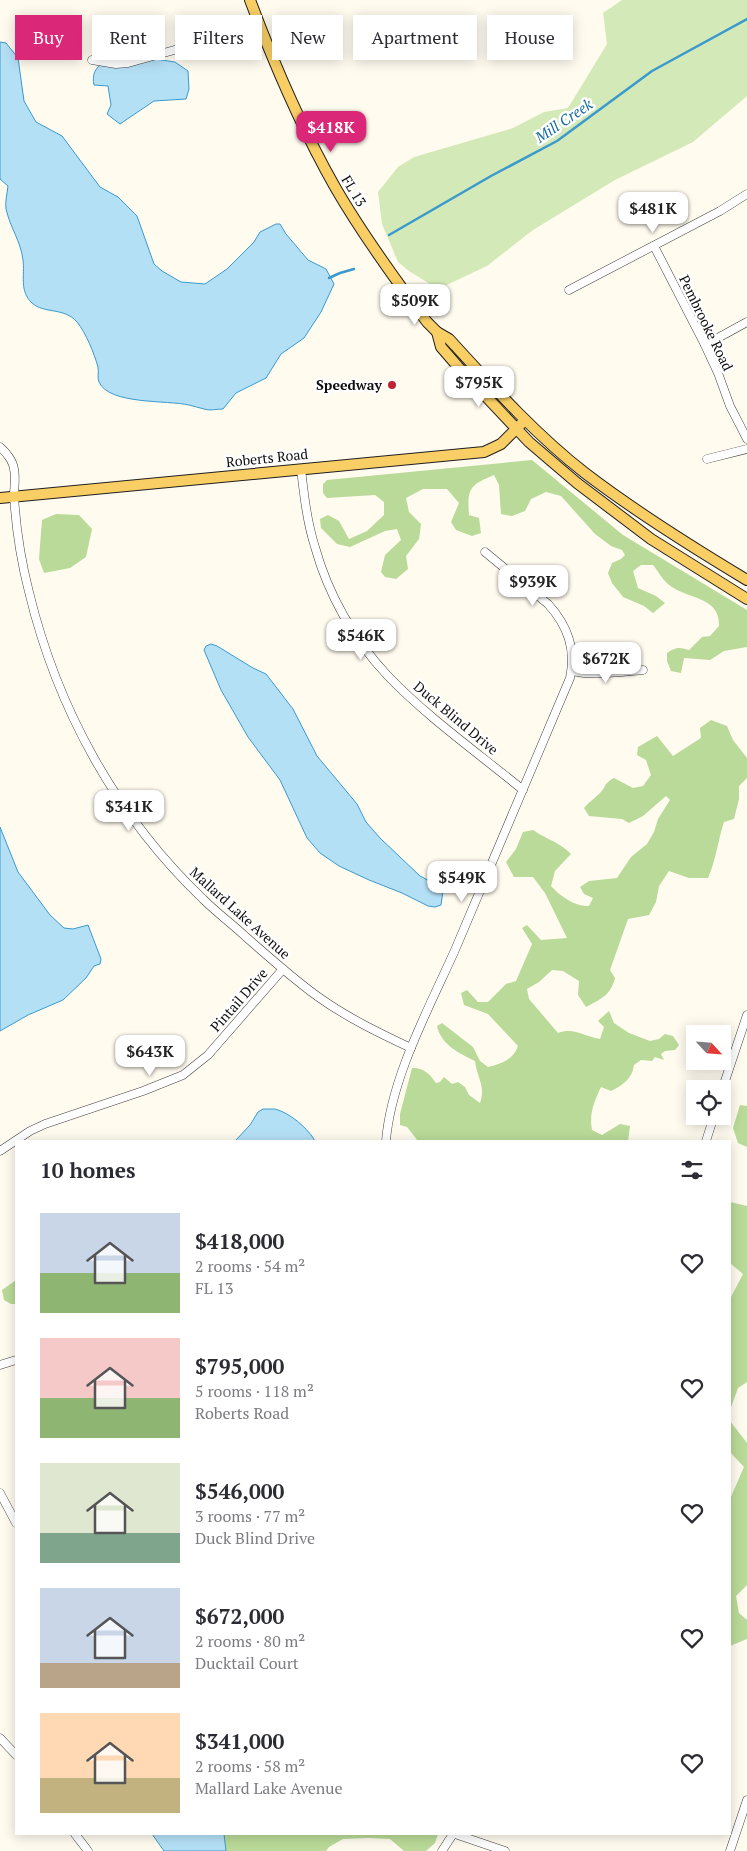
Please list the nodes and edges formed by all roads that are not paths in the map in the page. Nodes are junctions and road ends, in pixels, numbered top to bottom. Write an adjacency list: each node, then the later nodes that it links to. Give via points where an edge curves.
1 (250, 0): 2 (main road, FL 13)
2 (256, 15)
3 (262, 31): 10 (main road, FL 13, via 293,104 335,187 361,229)
4 (92, 60): 5 (street, via 116,64)
5 (139, 60)
6 (747, 194): 7 (street)
7 (654, 246): 8 (street); 11 (street, Pembrooke Road)
8 (569, 290)
9 (747, 322): 11 (street)
10 (437, 332): 12 (main road, via 449,340); 13 (main road, via 440,347)
11 (705, 345): 14 (street, Pembrooke Road)
12 (525, 420): 13 (main road, Roberts Road); 22 (main road, via 592,478)
13 (516, 430): 18 (main road, Roberts Road, via 501,444 484,452); 23 (main road, via 577,483 651,540)
14 (747, 439)
15 (0, 447): 19 (street, Mallard Lake Avenue, via 14,469)
16 (747, 448): 17 (street)
17 (707, 459)
18 (301, 469): 19 (main road, Roberts Road); 26 (street, Duck Blind Drive, via 315,547 348,624 397,685)
19 (14, 496): 20 (main road, Roberts Road); 27 (street, Mallard Lake Avenue, via 26,578 37,625 60,690 92,755 126,810 168,862 203,899)
20 (0, 498)
21 (485, 552): 24 (street, via 557,614 570,641)
22 (747, 580)
23 (747, 599)
24 (572, 670): 25 (street, via 581,673); 26 (street)
25 (643, 670)
26 (523, 790): 29 (street)
27 (283, 969): 29 (street, Mallard Lake Avenue, via 345,1014); 32 (street, Pintail Drive, via 208,1055 183,1075 45,1124)
28 (747, 1016): 30 (street)
29 (412, 1048): 33 (street, via 391,1107)
30 (725, 1080)
31 (711, 1125): 34 (street)
32 (16, 1140)
33 (386, 1140)
34 (706, 1140)
35 (15, 1141): 36 (street, Pintail Drive)
36 (0, 1151)
37 (15, 1360): 38 (street)
38 (0, 1365)
39 (0, 1493): 40 (street)
40 (15, 1521)
41 (0, 1738): 42 (street)
42 (15, 1753)
43 (747, 1800): 50 (street)
44 (76, 1835): 47 (street)
45 (453, 1835): 48 (street)
46 (457, 1835): 49 (street)
47 (88, 1851)
48 (442, 1851)
49 (505, 1851)
50 (730, 1851)

